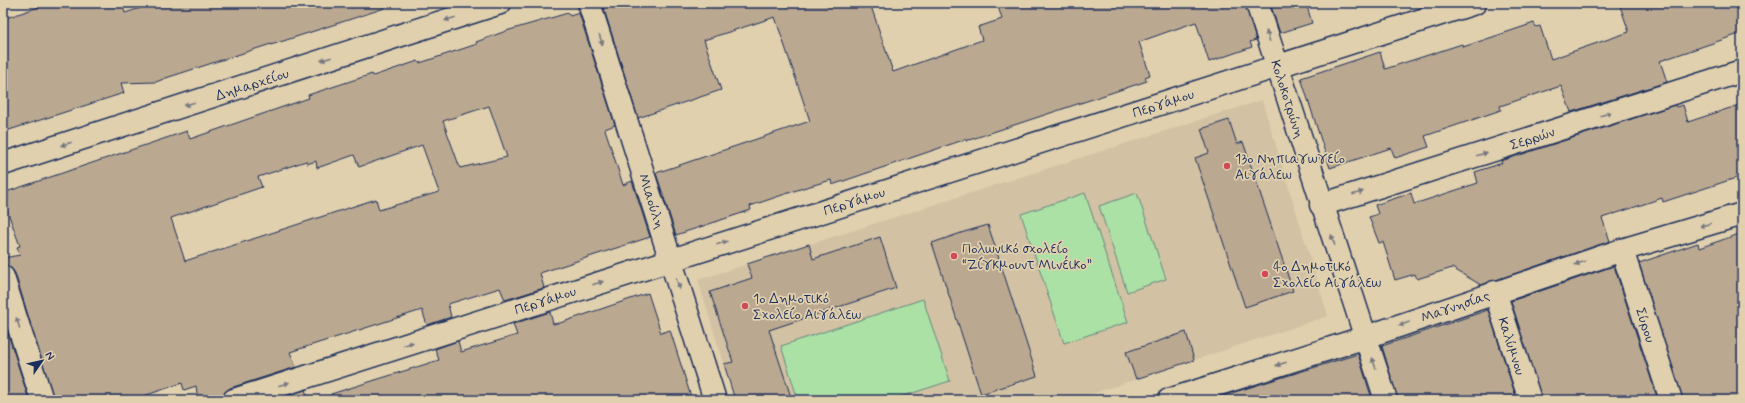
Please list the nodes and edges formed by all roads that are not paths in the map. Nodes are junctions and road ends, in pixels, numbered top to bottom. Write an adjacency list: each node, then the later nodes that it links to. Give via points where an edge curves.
1 (500, 3): 7 (street, Δημαρχείου, one-way to 7)
2 (589, 3): 11 (street, Μιαούλη, one-way to 11)
3 (1258, 3): 5 (street, Κολοκοτρώνη, one-way to 3)
4 (1475, 3): 5 (street, Περγάμου)
5 (1278, 67): 8 (street, Κολοκοτρώνη); 11 (street, Περγάμου, one-way to 5)
6 (1742, 71): 8 (street, Σερρών, one-way to 6)
7 (3, 164)
8 (1321, 204): 14 (street, Κολοκοτρώνη, one-way to 8)
9 (1742, 214): 10 (street, Μαγνησίας, one-way to 10)
10 (1622, 250): 13 (street, Μαγνησίας, one-way to 13); 21 (street, Σύρου)
11 (670, 260): 16 (street, Περγάμου, one-way to 11); 17 (street, Μιαούλη, one-way to 17)
12 (3, 277): 15 (street, one-way to 12)
13 (1495, 292): 14 (street, Μαγνησίας, one-way to 14); 20 (street, Καλύμνου)
14 (1366, 337): 18 (street, Μαγνησίας, one-way to 18); 19 (street, Κολοκοτρώνη, one-way to 14)
15 (42, 400)
16 (234, 400)
17 (715, 400)
18 (1169, 400)
19 (1386, 400)
20 (1530, 400)
21 (1671, 400)

